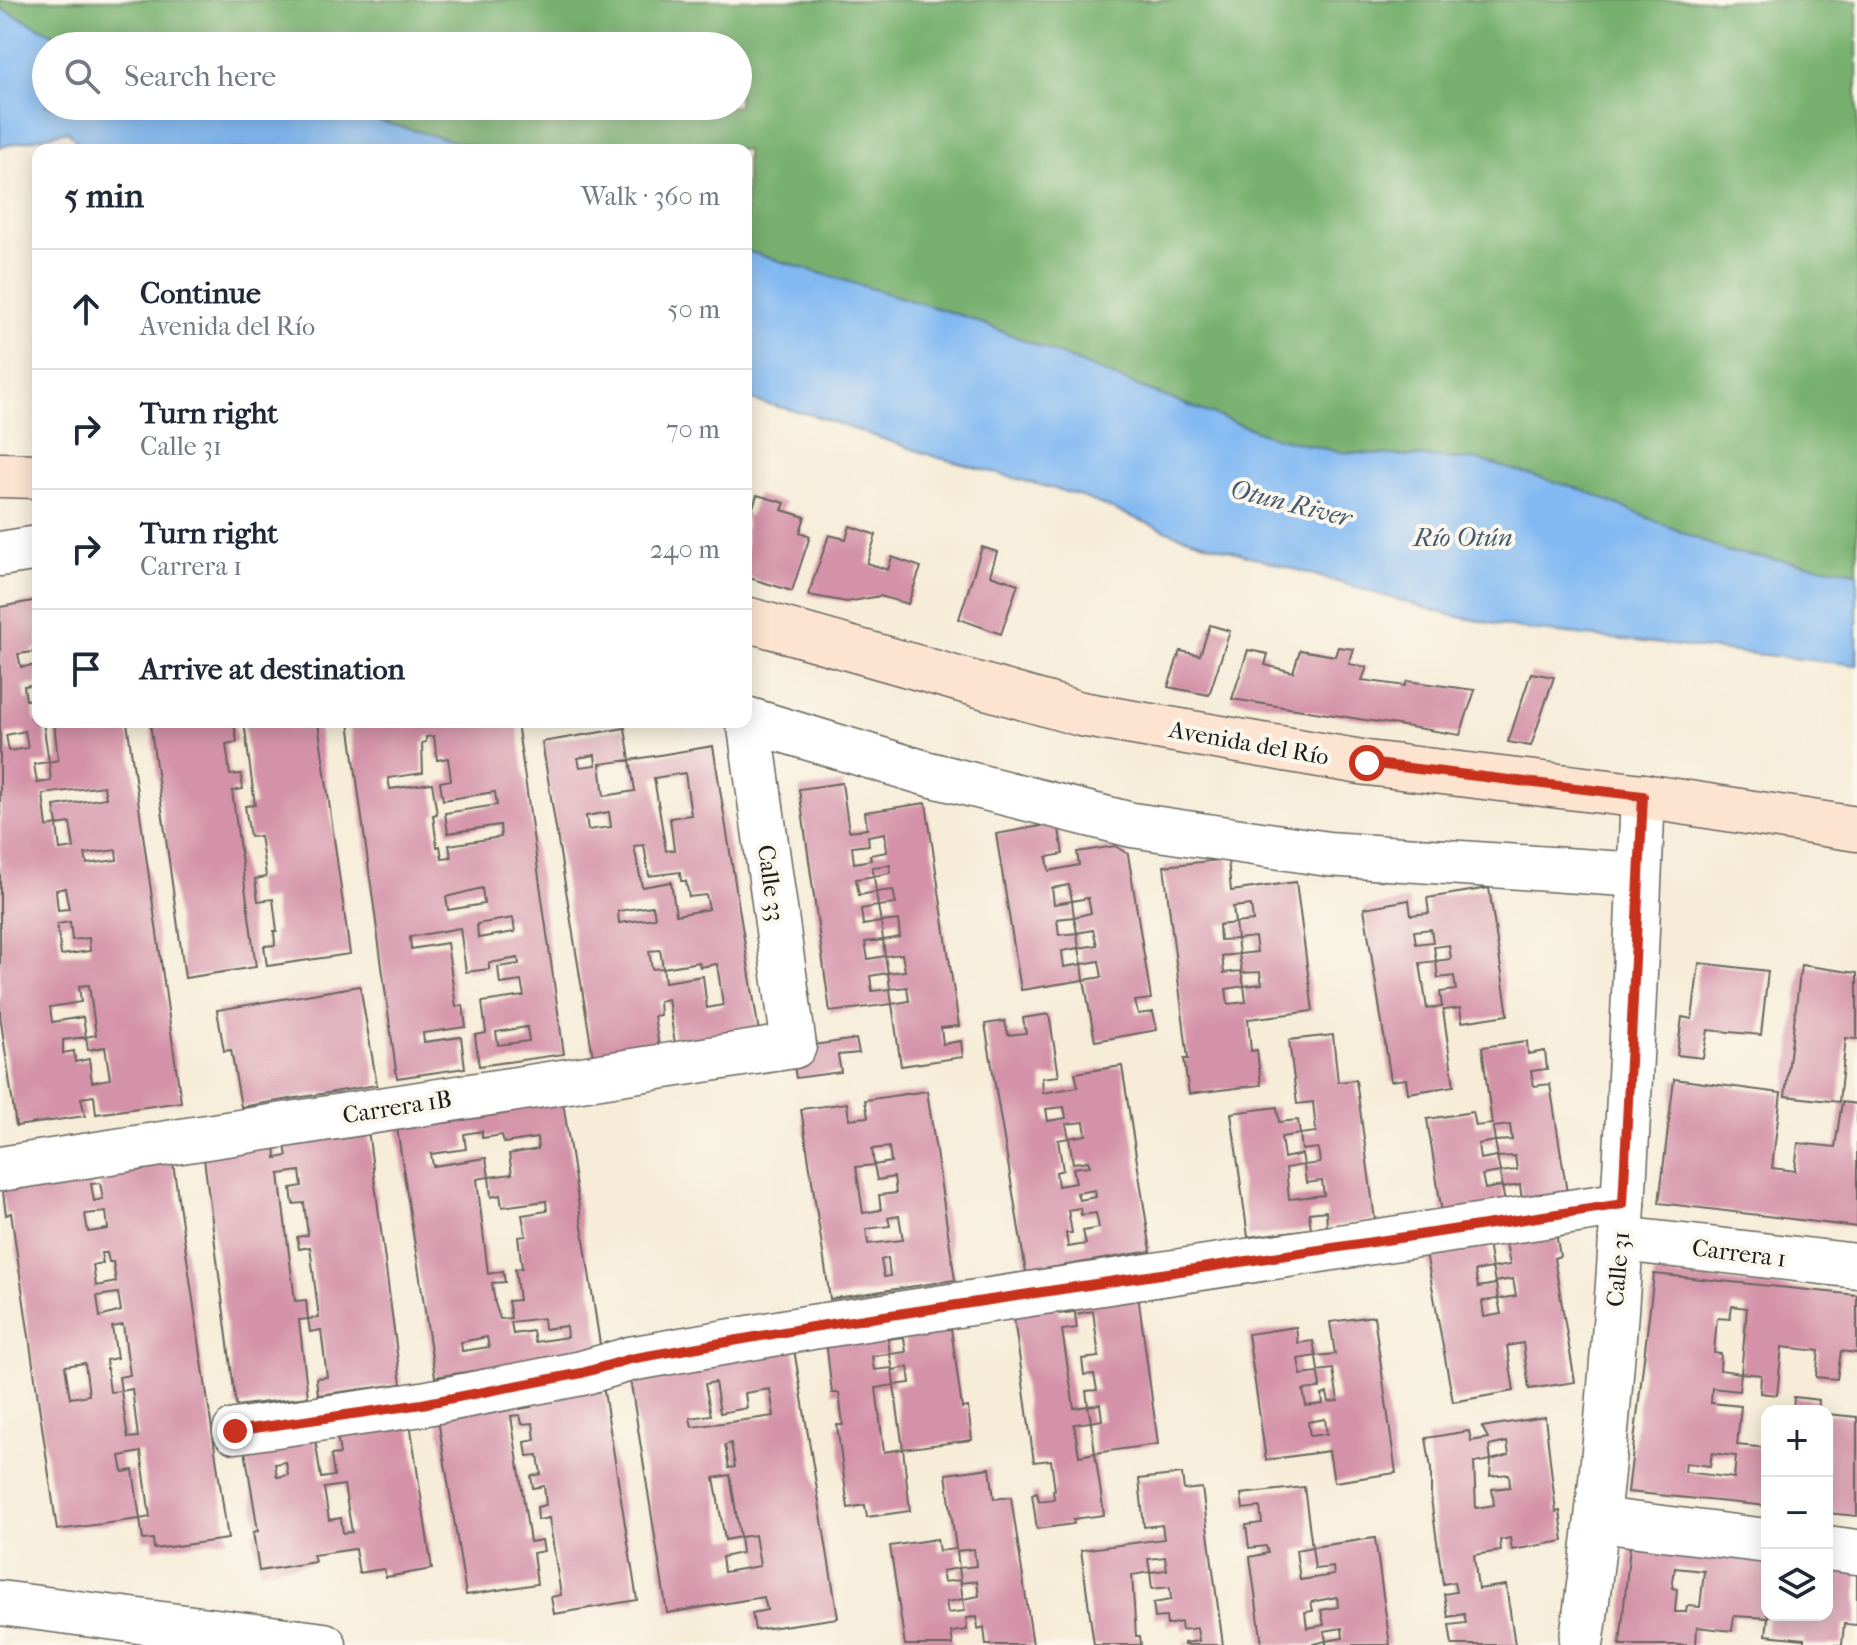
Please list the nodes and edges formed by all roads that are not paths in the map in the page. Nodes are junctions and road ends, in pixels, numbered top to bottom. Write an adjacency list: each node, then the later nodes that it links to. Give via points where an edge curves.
1 (0, 475): 2 (main road)
2 (32, 476)
3 (32, 549): 4 (street)
4 (0, 554)
5 (752, 621): 8 (main road, Avenida del Río, via 1081,714 1367,763)
6 (752, 721): 10 (street, via 925,773 1132,825 1328,854)
7 (748, 728): 11 (street, Calle 33)
8 (1643, 796): 9 (main road, Avenida del Río); 10 (street, Calle 31)
9 (1857, 829)
10 (1639, 875): 13 (street, Calle 31)
11 (794, 1046): 12 (street, Carrera 1B)
12 (0, 1169)
13 (1622, 1222): 14 (street, Carrera 1); 15 (street, Carrera 1, via 812,1327 422,1404); 16 (street, Calle 31)
14 (1857, 1266)
15 (235, 1431)
16 (1599, 1520): 17 (street); 22 (street, Calle 31)
17 (1761, 1540)
18 (1833, 1549): 19 (street)
19 (1857, 1552)
20 (0, 1603): 21 (street)
21 (324, 1645)
22 (1581, 1645)

